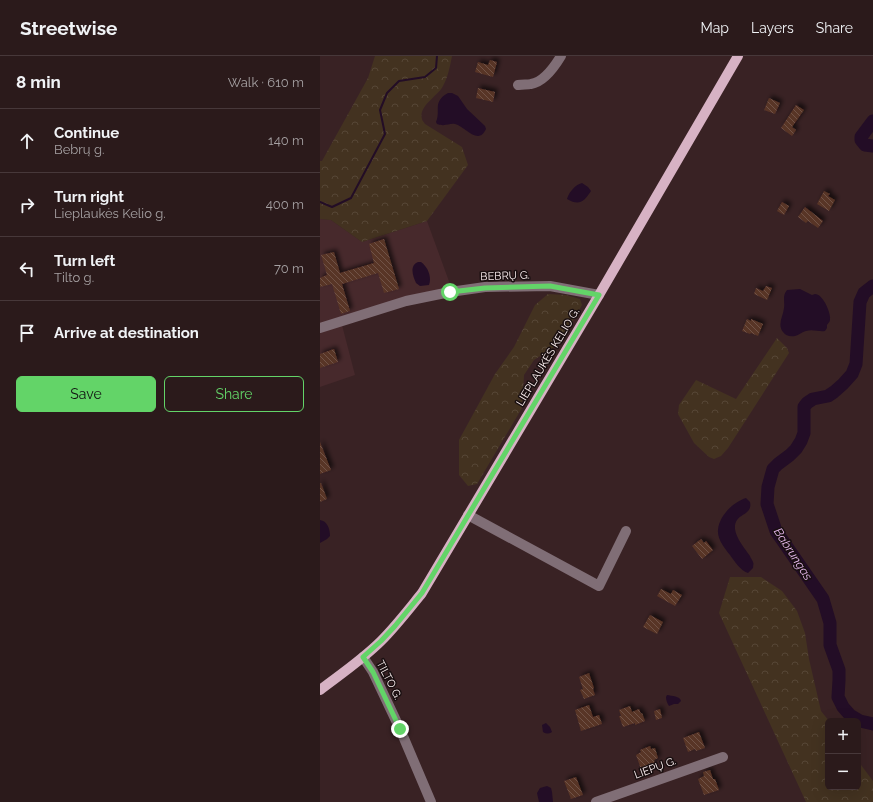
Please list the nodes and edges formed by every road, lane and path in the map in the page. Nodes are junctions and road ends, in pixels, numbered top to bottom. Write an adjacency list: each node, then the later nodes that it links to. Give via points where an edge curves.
1 (561, 56): 3 (street, via 545,76 533,84)
2 (738, 56): 4 (main road, LIEPLAUKĖS KELIO G.)
3 (518, 85)
4 (599, 295): 5 (street, BEBRŲ G., via 550,286 450,292 406,301); 6 (main road, LIEPLAUKĖS KELIO G.)
5 (320, 328)
6 (468, 515): 7 (street, via 599,586); 8 (main road, LIEPLAUKĖS KELIO G., via 422,593 395,626)
7 (626, 531)
8 (363, 657): 9 (main road, LIEPLAUKĖS KELIO G.); 11 (street, TILTO G., via 373,672 400,729)
9 (320, 690)
10 (723, 756): 12 (street, LIEPŲ G.)
11 (431, 802)
12 (596, 802)

